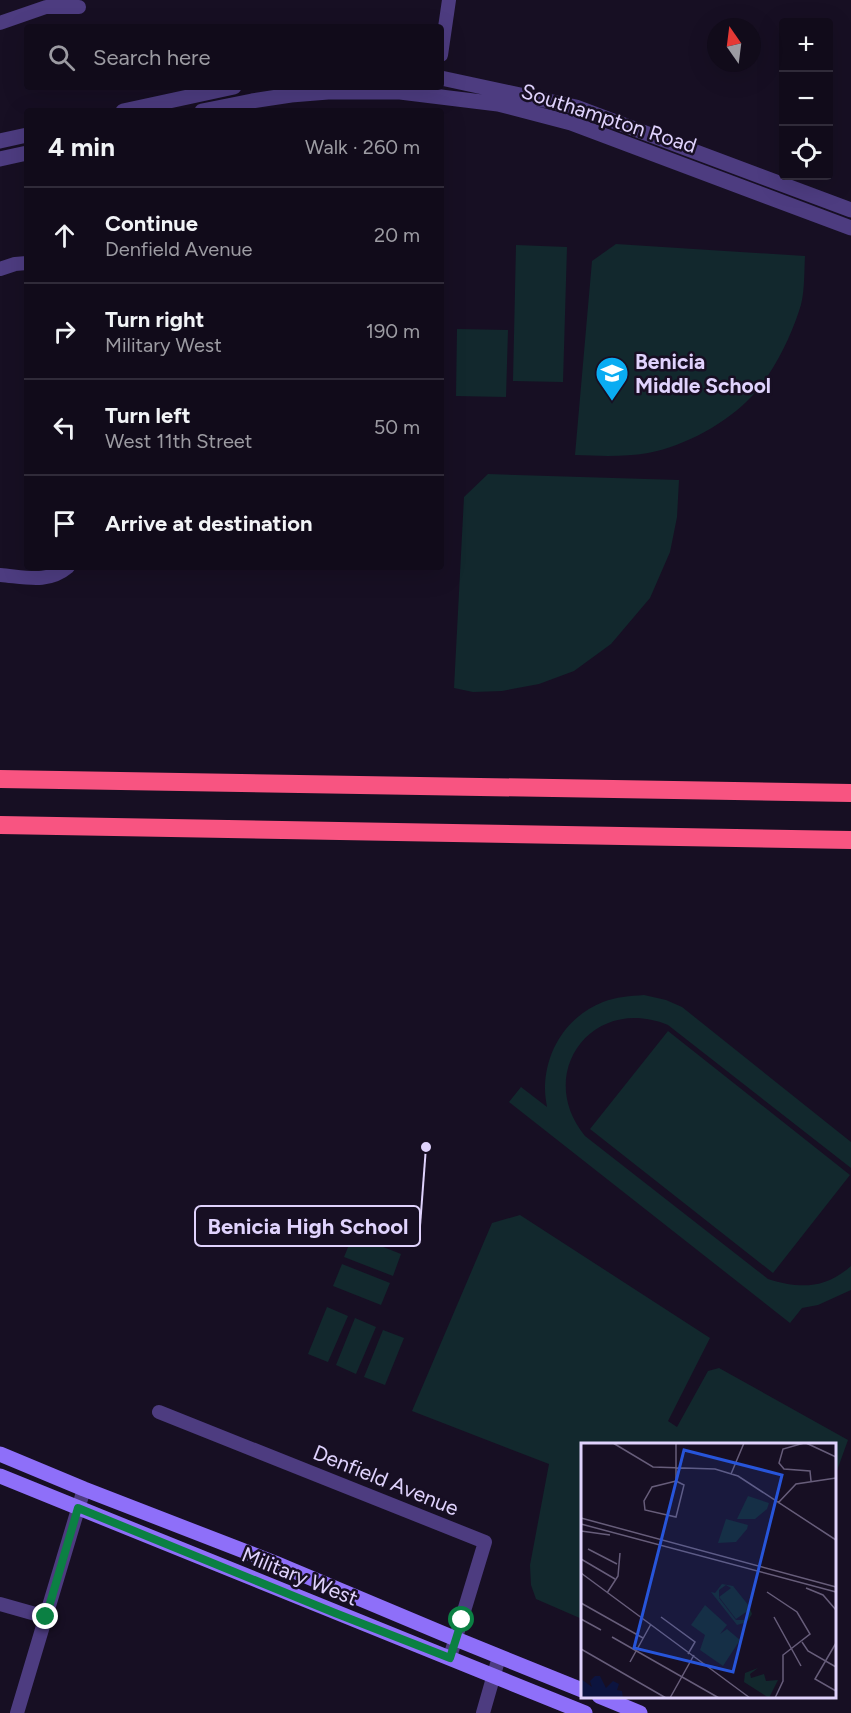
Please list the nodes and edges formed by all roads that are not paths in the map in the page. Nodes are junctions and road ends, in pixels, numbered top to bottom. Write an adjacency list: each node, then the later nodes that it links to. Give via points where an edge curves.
1 (449, 0): 4 (street)
2 (79, 7): 3 (street, via 46,7)
3 (0, 23)
4 (444, 34)
5 (444, 79): 14 (street, Southampton Road, via 576,107)
6 (220, 90): 8 (street)
7 (436, 91): 9 (street, Southampton Road, via 328,92); 15 (street, Southampton Road, via 571,123)
8 (137, 108)
9 (216, 108)
10 (24, 136): 11 (street)
11 (0, 141)
12 (24, 154): 13 (street)
13 (0, 159)
14 (851, 210)
15 (851, 228)
16 (24, 263): 17 (street)
17 (0, 267)
18 (64, 570): 19 (street, via 54,577)
19 (0, 575)
20 (0, 779): 21 (highway)
21 (851, 793)
22 (0, 825): 23 (highway)
23 (851, 840)
24 (159, 1412): 31 (street, Denfield Avenue, via 485,1542)
25 (0, 1454): 27 (main road, Military West)
26 (0, 1476): 28 (main road, Military West)
27 (84, 1489): 28 (street); 31 (main road, Military West, via 275,1563)
28 (78, 1508): 30 (street); 33 (main road, Military West)
29 (0, 1604): 30 (street)
30 (46, 1617): 37 (street)
31 (456, 1640): 32 (main road, Military West); 33 (street, Denfield Avenue)
32 (499, 1657): 34 (street); 35 (main road, Military West)
33 (450, 1658): 34 (main road, Military West)
34 (494, 1676): 38 (street); 39 (main road, Military West)
35 (581, 1690)
36 (604, 1698): 40 (main road)
37 (17, 1713)
38 (483, 1713)
39 (585, 1713)
40 (640, 1713)

